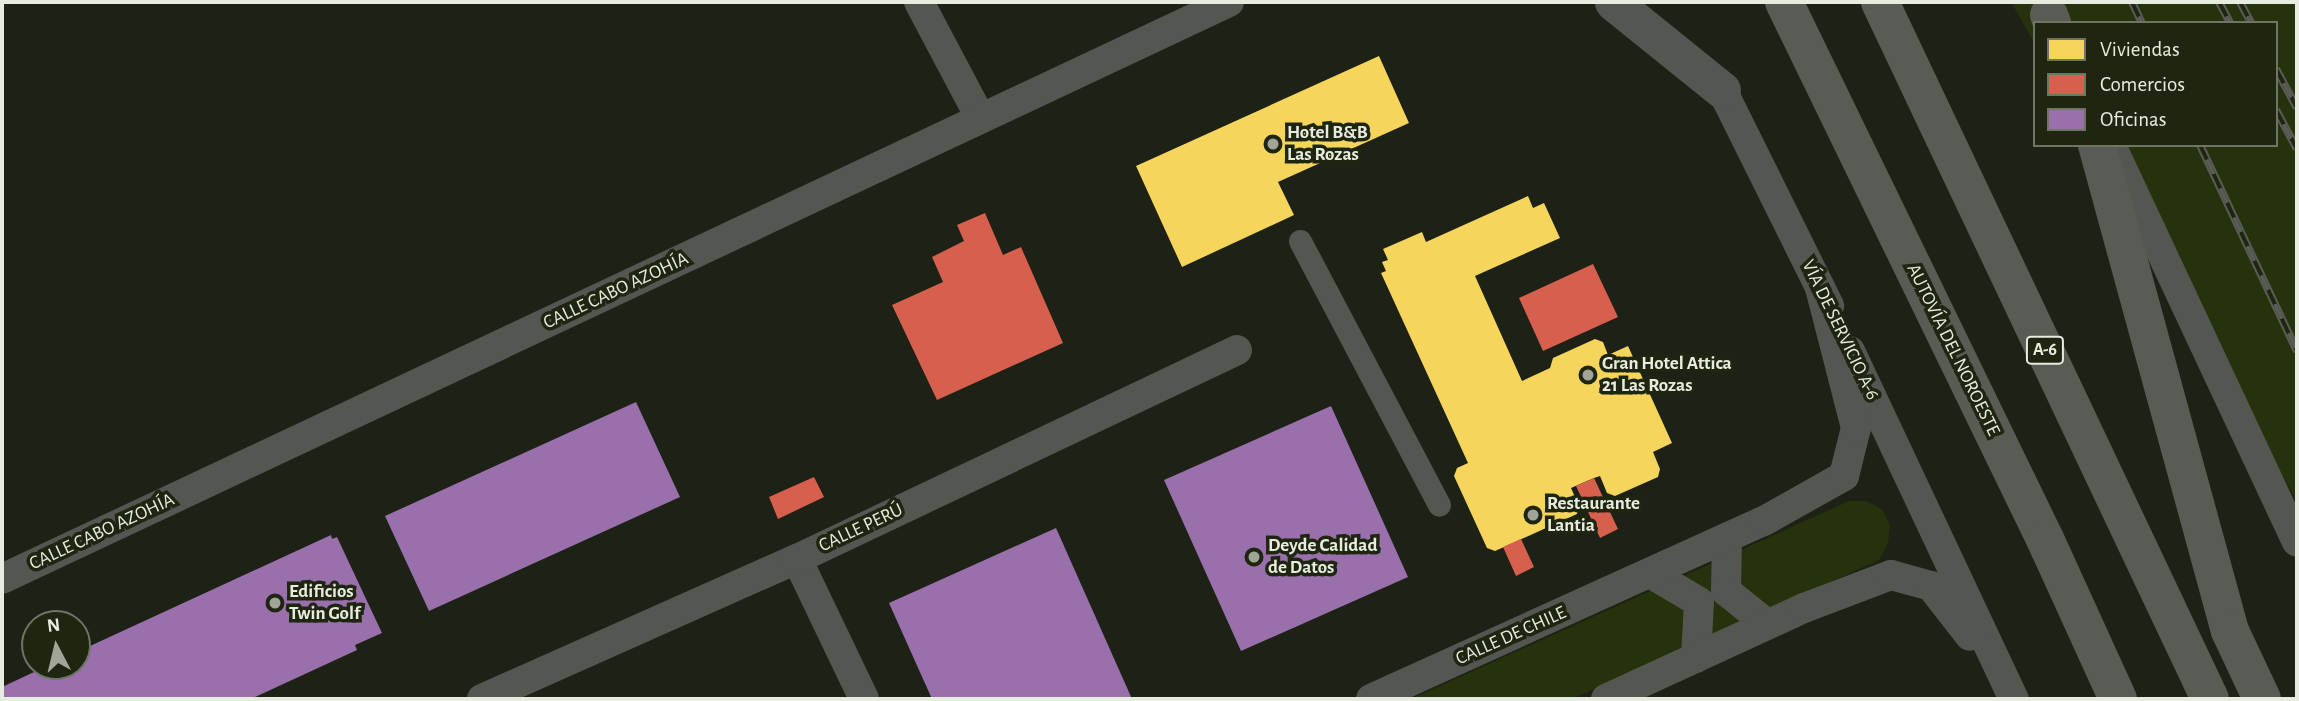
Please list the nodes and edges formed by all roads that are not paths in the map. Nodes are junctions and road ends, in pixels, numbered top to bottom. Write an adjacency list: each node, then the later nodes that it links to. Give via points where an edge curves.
1 (919, 2): 7 (street)
2 (1229, 2): 7 (street, CALLE CABO AZOHÍA)
3 (1613, 2): 6 (street, VÍA DE SERVICIO A-6)
4 (1784, 2): 26 (highway, AUTOVÍA DEL NOROESTE)
5 (1880, 2): 27 (highway, A-6)
6 (1722, 90): 11 (street, VÍA DE SERVICIO A-6)
7 (981, 119): 18 (street, CALLE CABO AZOHÍA)
8 (2098, 147): 28 (highway, via 2231,631)
9 (2112, 147): 15 (street)
10 (1300, 241): 13 (street)
11 (1820, 288): 14 (street, CALLE DE CHILE, via 1856,428 1844,476); 21 (street, VÍA DE SERVICIO A-6)
12 (1237, 350): 16 (street, CALLE PERÚ)
13 (1439, 505)
14 (1727, 538): 17 (street, CALLE DE CHILE); 19 (street, via 1726,591)
15 (2297, 542)
16 (797, 559): 22 (street, CALLE PERÚ); 23 (street)
17 (1650, 573): 20 (street, via 1699,603); 24 (street, CALLE DE CHILE)
18 (2, 579)
19 (1767, 624): 20 (street); 21 (street, via 1891,575 1931,586)
20 (1696, 658): 25 (street)
21 (2010, 691)
22 (482, 699)
23 (864, 699)
24 (1371, 699)
25 (1606, 699)
26 (2118, 699)
27 (2210, 699)
28 (2262, 699)

